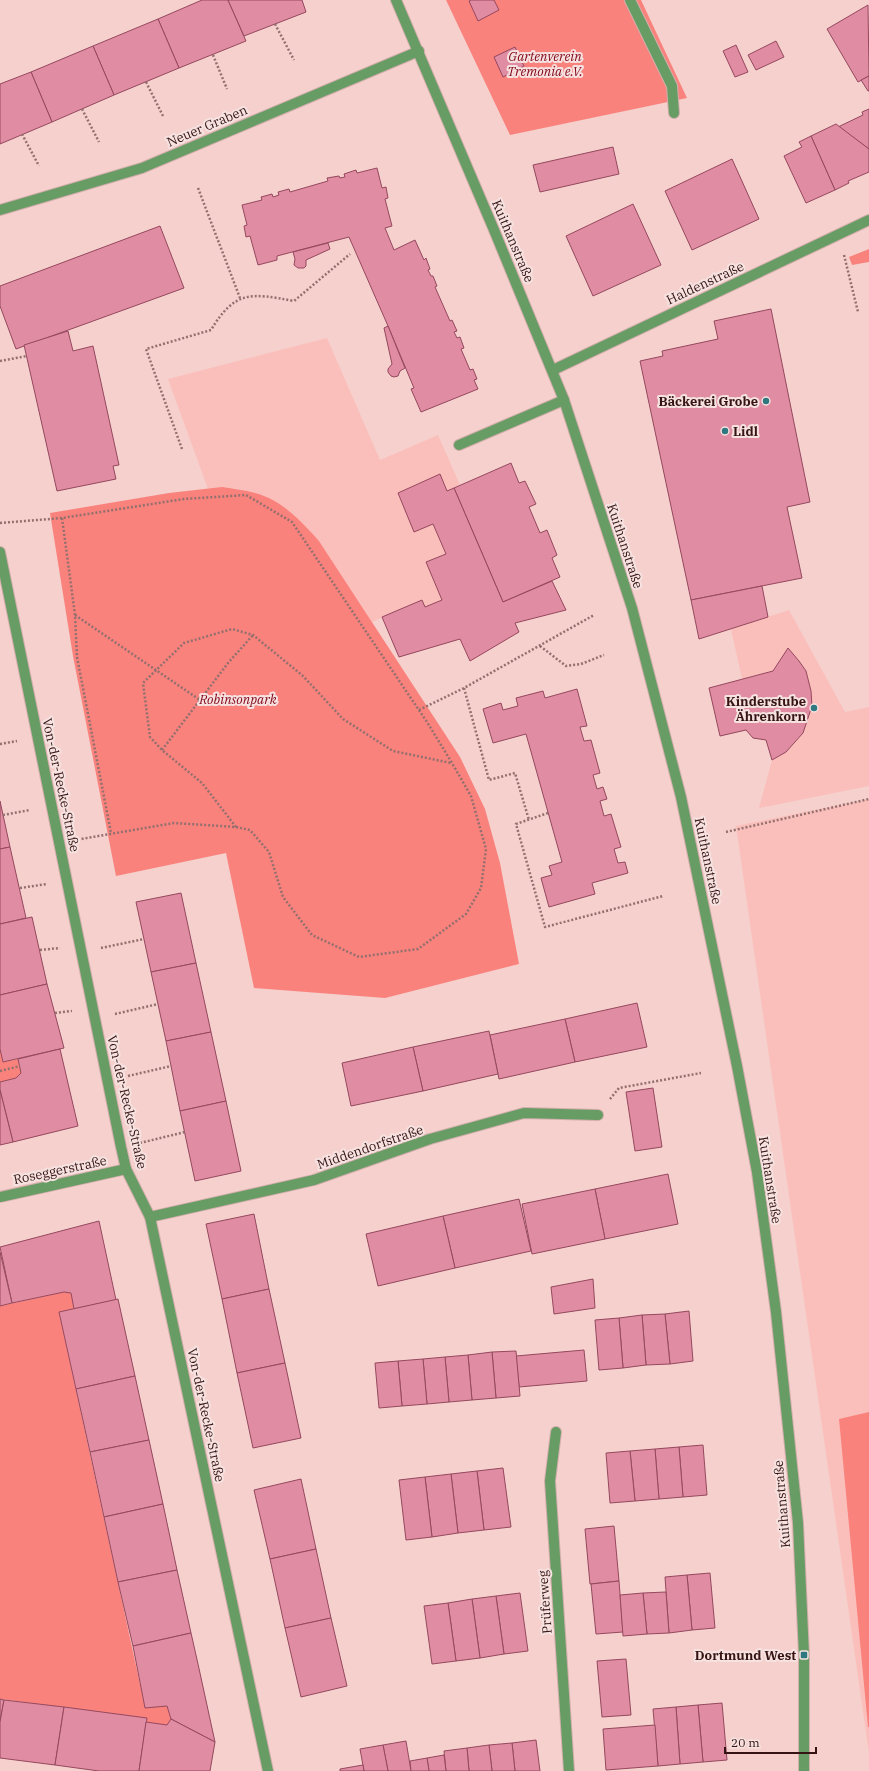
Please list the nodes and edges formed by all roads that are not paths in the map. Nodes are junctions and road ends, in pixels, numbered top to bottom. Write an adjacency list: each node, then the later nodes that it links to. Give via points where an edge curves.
1 (396, 0): 3 (street, Kuithanstraße)
2 (630, 0): 4 (street, via 672,86)
3 (419, 51): 5 (street, Neuer Graben, via 142,168); 7 (street, Kuithanstraße)
4 (674, 113)
5 (0, 210)
6 (869, 220): 7 (street, Haldenstraße)
7 (553, 370): 8 (street, Kuithanstraße)
8 (564, 400): 9 (street); 18 (street, Kuithanstraße, via 632,608 681,797 757,1172 776,1312 798,1523 804,1655)
9 (459, 445)
10 (0, 552): 12 (street, Von-der-Recke-Straße)
11 (598, 1115): 14 (street, Middendorfstraße, via 524,1113 430,1139 314,1180)
12 (126, 1169): 13 (street, Roseggerstraße); 14 (street, Von-der-Recke-Straße)
13 (0, 1197)
14 (150, 1217): 16 (street, Von-der-Recke-Straße)
15 (556, 1432): 17 (street, Prüferweg, via 550,1481)
16 (268, 1771)
17 (569, 1771)
18 (804, 1771)

